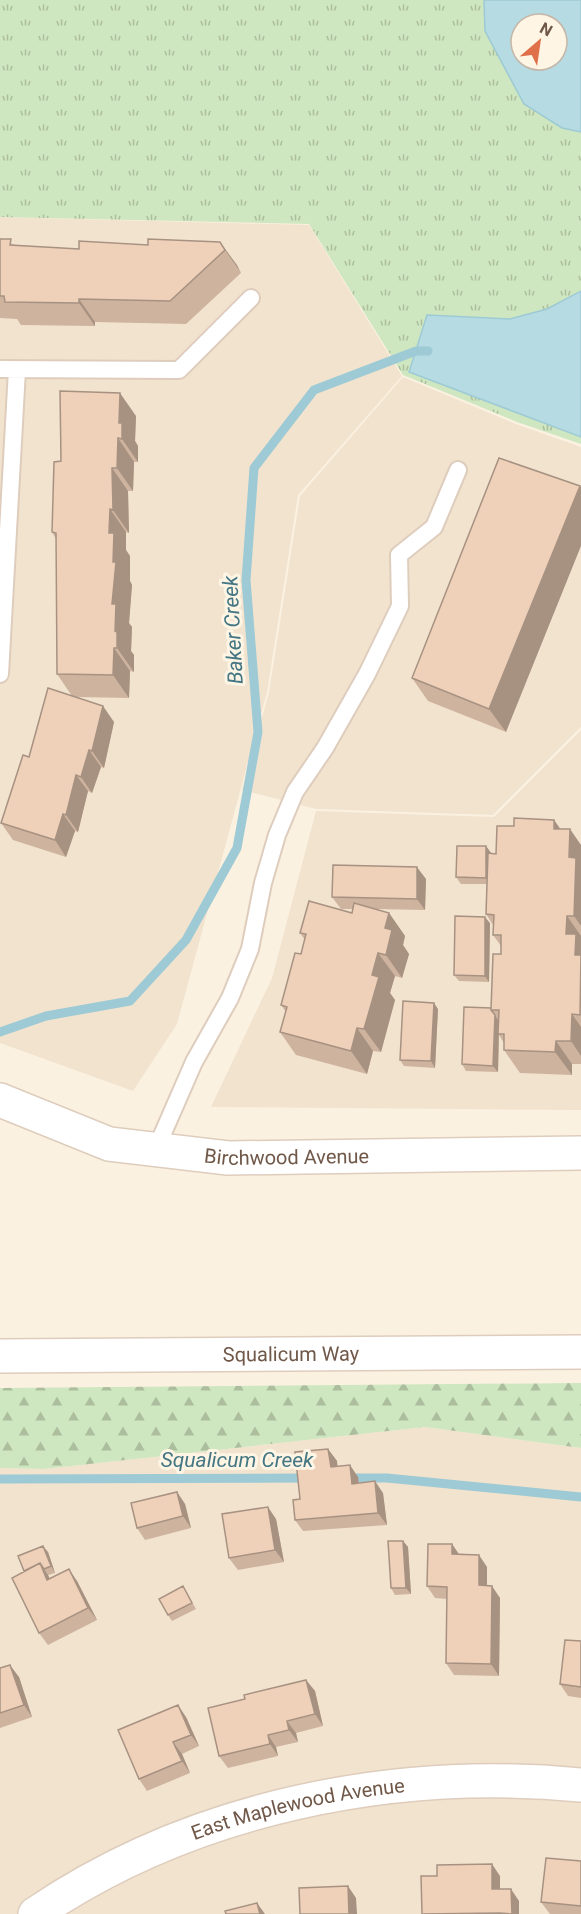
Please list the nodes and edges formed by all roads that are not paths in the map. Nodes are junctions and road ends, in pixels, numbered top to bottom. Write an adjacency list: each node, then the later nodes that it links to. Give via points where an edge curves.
1 (251, 298): 3 (lane, via 179,370)
2 (0, 369): 3 (lane)
3 (17, 370): 5 (lane)
4 (458, 470): 8 (lane, via 434,527 399,555 400,606 362,683 295,792 263,883 250,948 230,998 194,1062)
5 (1, 647): 6 (lane)
6 (0, 674)
7 (0, 1100): 8 (street, Birchwood Avenue, via 109,1144)
8 (156, 1149): 9 (street, Birchwood Avenue, via 228,1158)
9 (581, 1154)
10 (581, 1352): 11 (street, Squalicum Way)
11 (0, 1356)
12 (581, 1785): 13 (street, East Maplewood Avenue, via 471,1781 384,1787 301,1801 215,1826 136,1856)
13 (35, 1914)

